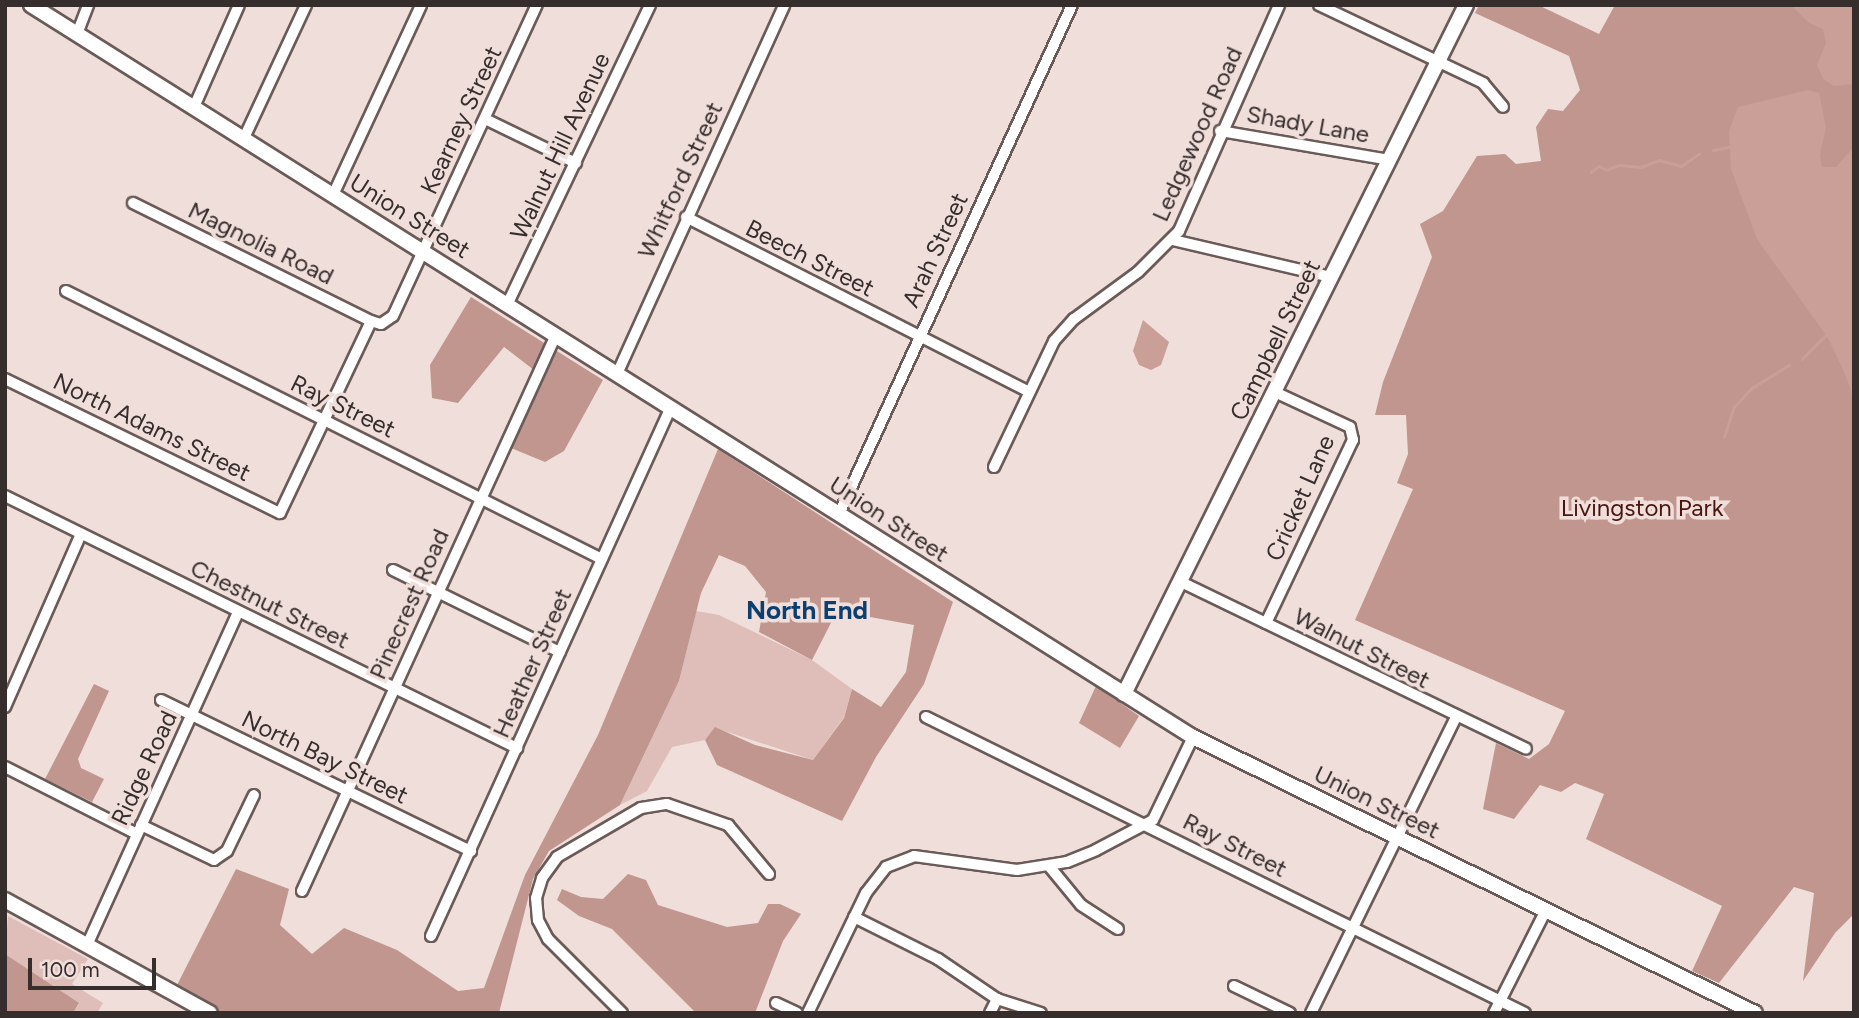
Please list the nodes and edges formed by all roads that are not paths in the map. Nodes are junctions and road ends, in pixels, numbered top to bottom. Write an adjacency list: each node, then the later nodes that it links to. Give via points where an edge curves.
1 (31, 5): 13 (street, Union Street)
2 (88, 5): 13 (street)
3 (239, 5): 15 (street)
4 (306, 5): 19 (street)
5 (421, 5): 22 (street)
6 (537, 5): 17 (street, Kearney Street)
7 (649, 5): 21 (street, Walnut Hill Avenue)
8 (784, 5): 24 (street, Whitford Street)
9 (1072, 5): 32 (street, Arah Street)
10 (1279, 5): 18 (street, Ledgewood Road)
11 (1319, 5): 14 (street)
12 (1466, 5): 14 (street, Campbell Street)
13 (77, 34): 15 (street, Union Street)
14 (1438, 61): 16 (street, via 1483,83); 20 (street, Campbell Street)
15 (194, 107): 19 (street, Union Street)
16 (1503, 107)
17 (485, 119): 21 (street); 26 (street, Kearney Street)
18 (1220, 131): 20 (street, Shady Lane); 25 (street, Ledgewood Road)
19 (244, 138): 22 (street, Union Street)
20 (1389, 160): 27 (street, Campbell Street)
21 (576, 163): 29 (street, Walnut Hill Avenue)
22 (333, 195): 26 (street, Union Street)
23 (133, 203): 30 (street, Magnolia Road)
24 (686, 218): 32 (street, Beech Street); 33 (street, Whitford Street)
25 (1173, 240): 27 (street); 35 (street, Ledgewood Road, via 1060,333)
26 (423, 252): 29 (street, Union Street); 30 (street, via 393,316 381,324)
27 (1331, 277): 36 (street, Campbell Street)
28 (66, 291): 38 (street, Ray Street)
29 (507, 305): 31 (street, Union Street)
30 (371, 321): 38 (street)
31 (556, 335): 33 (street, Union Street); 41 (street, Pinecrest Road)
32 (919, 336): 35 (street, Beech Street); 42 (street, Arah Street)
33 (617, 374): 37 (street, Union Street)
34 (5, 379): 38 (street, North Adams Street, via 280,513)
35 (1028, 391): 39 (street, Ledgewood Road)
36 (1275, 392): 46 (street, Campbell Street); 49 (street, Cricket Lane, via 1350,428 1353,440)
37 (671, 407): 42 (street, Union Street); 44 (street, Heather Street)
38 (325, 420): 41 (street, Ray Street)
39 (994, 467)
40 (5, 496): 43 (street, Chestnut Street)
41 (480, 497): 44 (street, Ray Street); 47 (street, Pinecrest Road)
42 (839, 514): 52 (street, Union Street)
43 (81, 534): 48 (street, Chestnut Street); 54 (street)
44 (601, 559): 50 (street, Heather Street)
45 (394, 570): 47 (street)
46 (1181, 582): 49 (street, Walnut Street); 52 (street, Campbell Street)
47 (438, 592): 50 (street); 51 (street, Pinecrest Road)
48 (238, 612): 51 (street, Chestnut Street); 55 (street, Ridge Road)
49 (1266, 623): 57 (street, Walnut Street)
50 (560, 652): 59 (street, Heather Street)
51 (393, 689): 59 (street, Chestnut Street); 62 (street, Pinecrest Road)
52 (1124, 694): 58 (street, Union Street)
53 (161, 701): 55 (street, North Bay Street)
54 (5, 706)
55 (191, 715): 62 (street, North Bay Street); 65 (street, Ridge Road)
56 (926, 717): 64 (street, Ray Street)
57 (1455, 719): 60 (street, Walnut Street); 66 (street)
58 (1193, 737): 64 (street); 66 (street, Union Street)
59 (517, 748): 67 (street, Heather Street)
60 (1525, 749)
61 (5, 767): 65 (street)
62 (346, 790): 67 (street, North Bay Street); 70 (street, Pinecrest Road)
63 (254, 795): 65 (street, via 227,851 214,860)
64 (1148, 825): 68 (street); 74 (street, Ray Street)
65 (139, 829): 77 (street, Ridge Road)
66 (1396, 838): 72 (street, Union Street); 74 (street)
67 (471, 851): 76 (street, Heather Street)
68 (1049, 866): 73 (street, via 1017,870 905,857 880,872); 75 (street, via 1081,905)
69 (769, 874): 84 (street, via 728,825 667,804 641,808 557,857 542,878 536,898 538,920 548,939)
70 (302, 891)
71 (5, 900): 77 (street)
72 (1546, 910): 80 (street); 82 (street, Union Street)
73 (854, 917): 79 (street, via 938,959); 86 (street)
74 (1352, 927): 80 (street, Ray Street); 90 (street)
75 (1118, 929)
76 (432, 936)
77 (88, 943): 83 (street)
78 (1234, 986): 89 (street)
79 (997, 999): 87 (street); 88 (street)
80 (1500, 1000): 91 (street); 92 (street, Ray Street)
81 (776, 1003): 85 (street)
82 (1730, 1007): 93 (street, Union Street)
83 (211, 1013)
84 (622, 1013)
85 (796, 1013)
86 (808, 1013)
87 (990, 1013)
88 (1041, 1013)
89 (1290, 1013)
90 (1311, 1013)
91 (1494, 1013)
92 (1525, 1013)
93 (1755, 1013)

